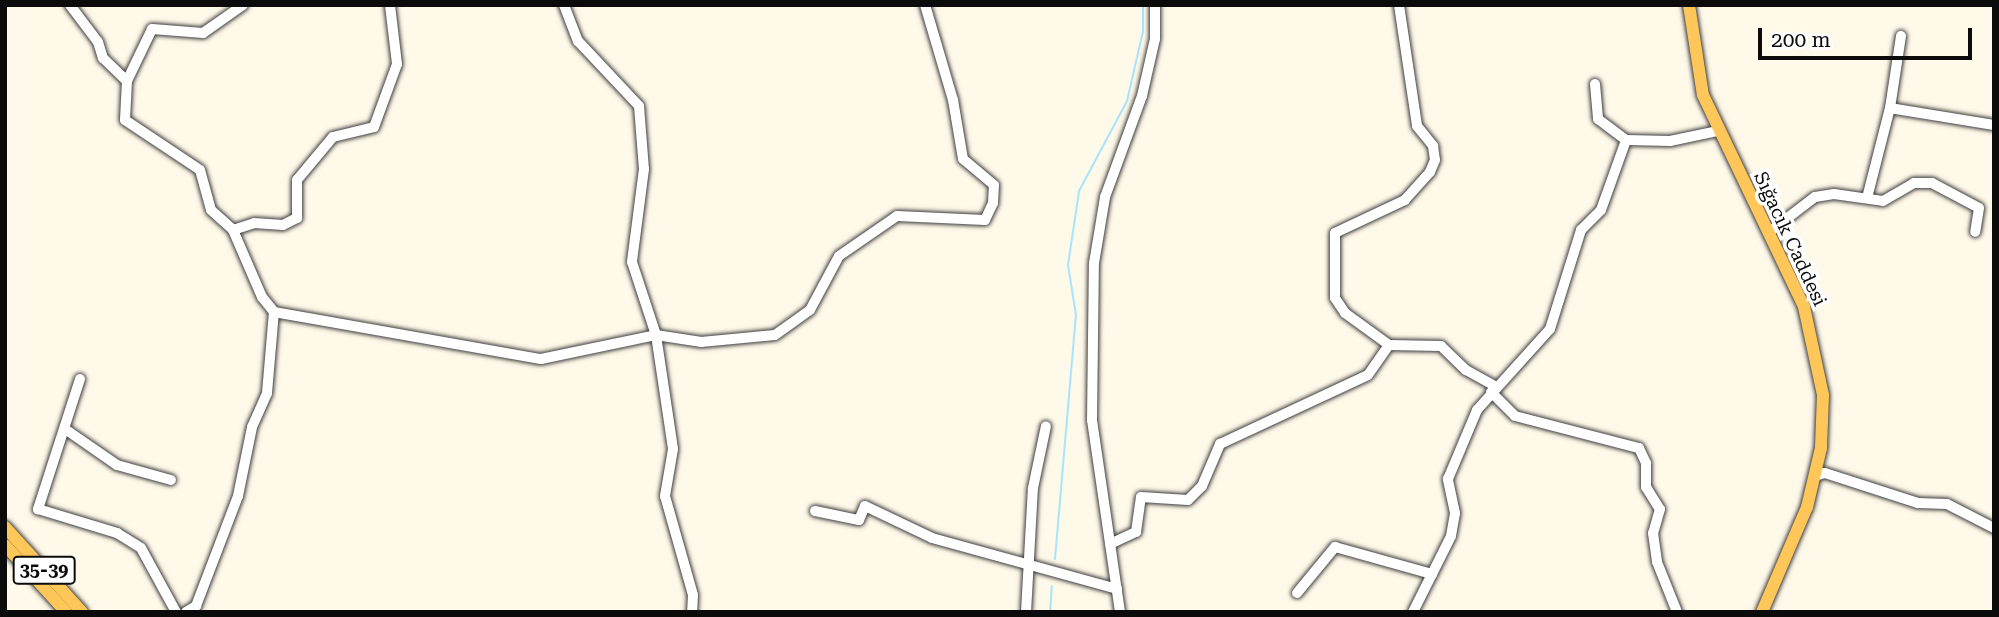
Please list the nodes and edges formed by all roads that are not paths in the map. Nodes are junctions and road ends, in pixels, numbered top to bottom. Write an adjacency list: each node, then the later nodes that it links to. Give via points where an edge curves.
1 (70, 5): 10 (street, via 98,42 103,58)
2 (243, 5): 10 (street, via 203,33 152,29)
3 (390, 5): 17 (street, via 397,64 374,127 333,138 297,180 297,218 283,225 254,223)
4 (564, 5): 21 (street, via 578,41 639,106 644,169 632,262)
5 (925, 5): 21 (street, via 953,100 963,159 994,185 993,203 985,220 897,216 839,256 810,310 775,335 701,342)
6 (1155, 5): 32 (street, via 1155,39 1142,96 1105,197 1094,263 1092,420)
7 (1399, 5): 22 (street, via 1416,121 1433,146 1435,160 1405,200 1339,229 1332,248 1339,307)
8 (1689, 5): 14 (main road, Sığacık Caddesi, via 1695,64)
9 (1900, 36): 12 (street)
10 (127, 81): 17 (street, via 125,120 200,170 211,210)
11 (1595, 85): 15 (street, via 1598,119)
12 (1890, 108): 13 (street); 16 (street)
13 (1994, 125)
14 (1717, 131): 15 (street, via 1670,141); 19 (main road, Sığacık Caddesi)
15 (1626, 140): 24 (street, via 1601,210 1581,230 1550,329)
16 (1867, 198): 18 (street, via 1883,201 1914,183 1932,183 1979,208); 19 (street, via 1815,197)
17 (233, 230): 20 (street, via 262,297)
18 (1975, 232)
19 (1768, 233): 27 (main road, Sığacık Caddesi, via 1804,307 1818,367 1823,421)
20 (274, 312): 21 (street, via 541,359); 41 (street, via 267,393 252,427 238,496 196,606)
21 (656, 335): 42 (street, via 673,449 665,496 693,595)
22 (1389, 345): 24 (street, via 1441,346); 32 (street, via 1368,376 1220,444 1202,486 1188,500 1141,497 1136,532)
23 (80, 379): 26 (street)
24 (1493, 389): 35 (street, via 1477,410 1465,447 1450,472 1454,523); 46 (street, via 1515,416 1639,447 1646,463 1646,487 1660,509 1653,533 1657,562)
25 (1046, 426): 34 (street, via 1033,488)
26 (65, 429): 28 (street, via 117,465); 40 (street, via 38,509 117,533 141,548)
27 (1815, 476): 31 (street, via 1825,473 1918,503 1947,505); 47 (main road, Sığacık Caddesi, via 1792,546)
28 (171, 480)
29 (815, 511): 34 (street, via 859,520 865,506 932,538)
30 (5, 527): 39 (main road, 35-39)
31 (1994, 528)
32 (1110, 544): 36 (street)
33 (5, 545): 38 (main road, 35-39)
34 (1027, 567): 36 (street); 43 (street)
35 (1432, 574): 37 (street, via 1335,547); 45 (street)
36 (1117, 589): 44 (street)
37 (1297, 593)
38 (66, 612)
39 (82, 612)
40 (176, 612)
41 (186, 612)
42 (692, 612)
43 (1026, 612)
44 (1120, 612)
45 (1413, 612)
46 (1677, 612)
47 (1762, 612)

